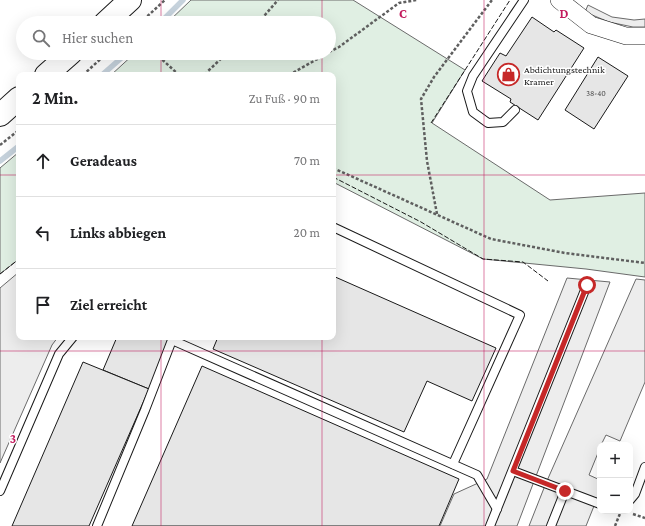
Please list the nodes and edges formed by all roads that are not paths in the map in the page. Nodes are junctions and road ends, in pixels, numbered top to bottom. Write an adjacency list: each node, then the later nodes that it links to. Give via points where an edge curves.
1 (130, 0): 4 (main road)
2 (524, 0): 9 (lane, via 473,76 467,91 473,112 488,123 503,122)
3 (559, 0): 5 (street, via 591,25 626,36)
4 (113, 16)
5 (645, 36)
6 (63, 60): 7 (main road)
7 (49, 72)
8 (16, 101): 10 (main road)
9 (516, 110)
10 (0, 115)
11 (336, 228): 14 (lane, via 520,315)
12 (587, 285): 16 (lane)
13 (71, 340): 17 (lane, via 59,354)
14 (453, 464): 21 (lane, via 477,475); 22 (lane, via 172,340)
15 (645, 467): 19 (lane)
16 (513, 471): 18 (lane); 21 (lane)
17 (0, 491)
18 (565, 491): 20 (lane); 24 (lane)
19 (633, 497)
20 (597, 503)
21 (497, 509): 23 (lane)
22 (97, 526)
23 (490, 526)
24 (551, 526)

